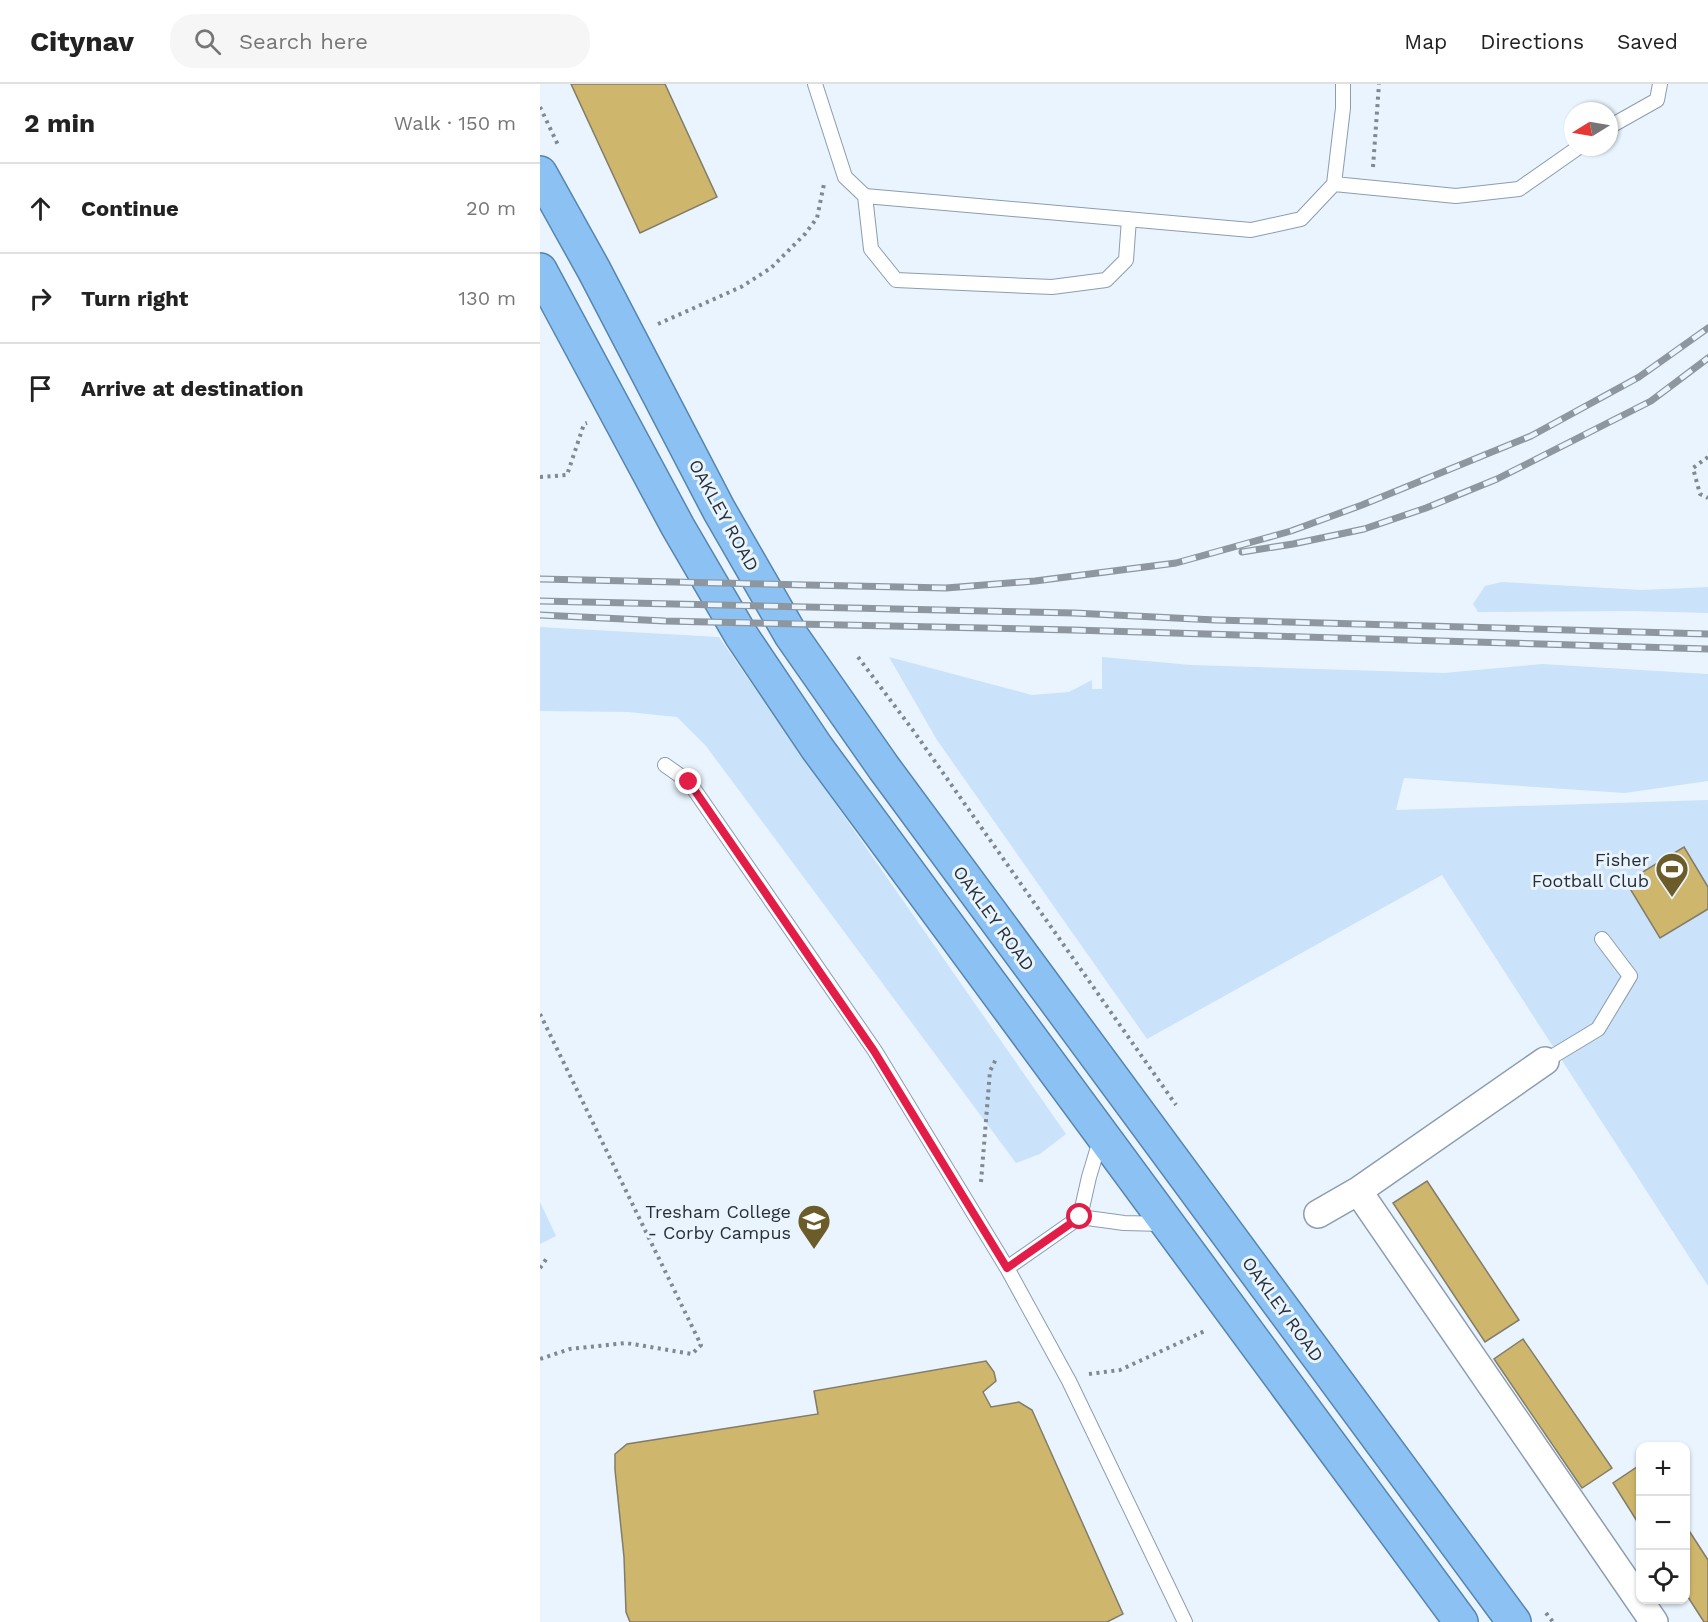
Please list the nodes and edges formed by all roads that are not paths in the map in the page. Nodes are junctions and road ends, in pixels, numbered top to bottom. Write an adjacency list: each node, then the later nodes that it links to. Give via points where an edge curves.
1 (814, 84): 8 (lane, via 845,177)
2 (1343, 84): 7 (lane)
3 (1660, 84): 4 (lane, via 1657,100)
4 (1618, 122)
5 (1566, 156): 7 (lane, via 1519,189 1456,196)
6 (540, 173): 23 (highway, OAKLEY ROAD, via 719,510 791,635 912,806)
7 (1334, 184): 9 (lane, via 1301,219 1251,230)
8 (865, 196): 9 (lane); 9 (lane, via 871,249 896,280 1052,287 1106,280 1126,260)
9 (1129, 219)
10 (540, 270): 14 (highway, via 678,528 741,635 817,748)
11 (665, 765): 19 (lane, via 689,782 874,1051)
12 (1602, 939): 13 (lane, via 1630,976 1598,1029)
13 (1545, 1061): 15 (street)
14 (1102, 1135): 17 (lane); 18 (highway)
15 (1358, 1191): 16 (street); 20 (street)
16 (1318, 1214)
17 (1080, 1217): 18 (lane); 19 (lane)
18 (1168, 1224): 22 (highway)
19 (1007, 1268): 21 (lane, via 1069,1382)
20 (1644, 1619)
21 (1185, 1622)
22 (1461, 1622)
23 (1514, 1622)

